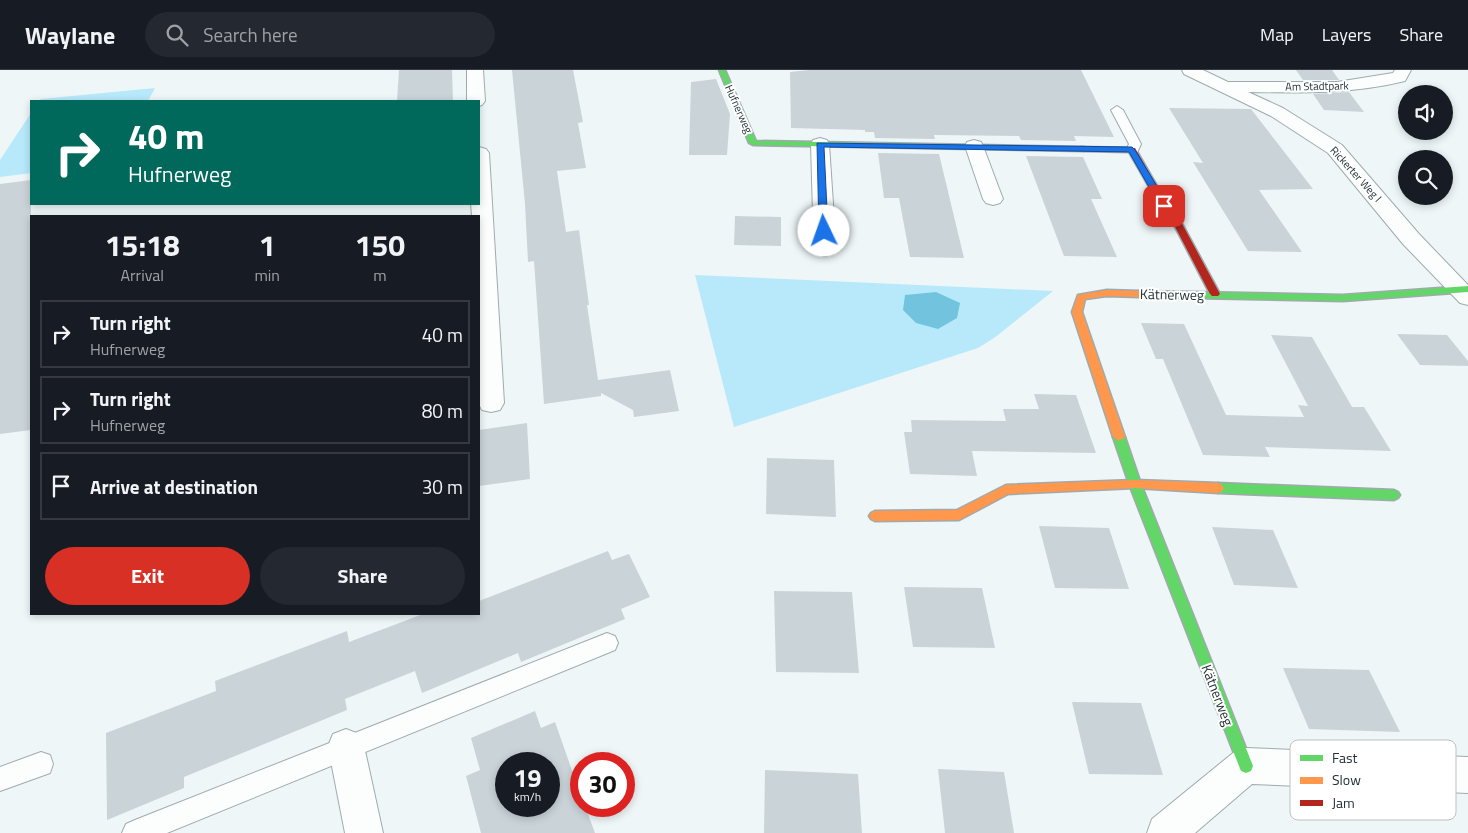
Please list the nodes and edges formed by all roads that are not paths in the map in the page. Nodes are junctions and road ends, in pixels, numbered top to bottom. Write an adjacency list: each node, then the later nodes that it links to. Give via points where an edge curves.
1 (475, 70): 6 (street)
2 (722, 70): 8 (street, Hufnerweg, via 753,143)
3 (1190, 70): 5 (street, Rickerter Weg I)
4 (1403, 70): 5 (street, Am Stadtpark, via 1398,77 1379,83)
5 (1225, 86): 14 (street, Rickerter Weg I, via 1277,112 1336,149 1411,239)
6 (476, 100)
7 (1117, 110): 10 (lane, via 1135,144)
8 (820, 144): 9 (street, Hufnerweg); 13 (street)
9 (974, 146): 10 (street, Hufnerweg); 12 (street)
10 (1132, 150): 15 (street, via 1164,206 1175,218)
11 (480, 174): 16 (street)
12 (993, 199)
13 (825, 249)
14 (1465, 292): 15 (street, Kätnerweg, via 1343,298)
15 (1215, 294): 17 (street, Kätnerweg, via 1107,293 1081,297 1077,312)
16 (491, 403)
17 (1135, 484): 18 (street); 19 (street, via 1006,490 959,514); 23 (street, Kätnerweg)
18 (1394, 495)
19 (875, 516)
20 (607, 642): 21 (lane)
21 (346, 746): 26 (lane); 27 (street)
22 (41, 764): 25 (lane)
23 (1246, 766): 24 (street); 28 (street)
24 (1290, 768)
25 (0, 780)
26 (135, 833)
27 (364, 833)
28 (1166, 833)

